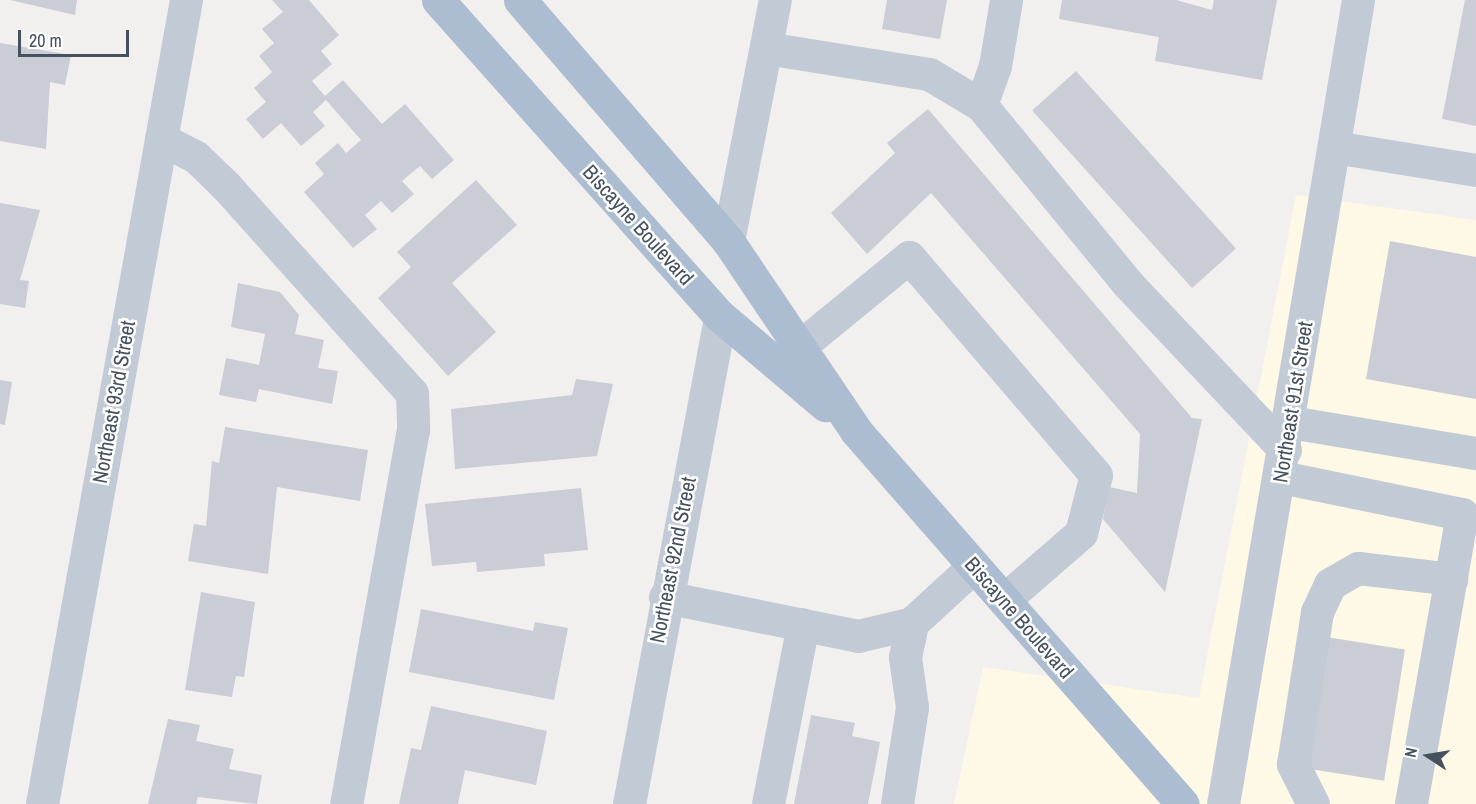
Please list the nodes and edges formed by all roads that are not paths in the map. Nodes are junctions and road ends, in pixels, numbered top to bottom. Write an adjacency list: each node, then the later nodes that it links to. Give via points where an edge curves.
1 (186, 0): 9 (street, Northeast 93rd Street)
2 (438, 0): 13 (main road, Biscayne Boulevard)
3 (520, 0): 12 (main road, Biscayne Boulevard)
4 (775, 0): 7 (street)
5 (1006, 0): 8 (street, via 995,66)
6 (1358, 0): 10 (street, Northeast 91st Street)
7 (766, 48): 8 (street, via 929,74); 12 (street)
8 (981, 105): 16 (street, via 1129,285)
9 (161, 139): 24 (street, Northeast 93rd Street); 25 (street, via 196,157 226,186 412,393 413,429)
10 (1334, 147): 11 (street); 16 (street, Northeast 91st Street)
11 (1476, 170)
12 (728, 242): 14 (main road, Biscayne Boulevard)
13 (720, 316): 15 (main road, Biscayne Boulevard); 20 (street, Northeast 92nd Street)
14 (799, 347): 15 (main road, Biscayne Boulevard); 21 (street, via 909,257 1096,475 1081,533)
15 (856, 431): 18 (main road, Biscayne Boulevard)
16 (1286, 450): 17 (street); 19 (street, via 1462,514); 30 (street, Northeast 91st Street)
17 (1476, 453)
18 (974, 566): 21 (main road, Biscayne Boulevard); 22 (street)
19 (1451, 579): 31 (street, via 1358,568 1330,584 1317,612 1293,764); 32 (street)
20 (665, 597): 23 (street); 26 (street, Northeast 92nd Street)
21 (1004, 600): 29 (main road, Biscayne Boulevard)
22 (912, 623): 23 (street, via 858,636); 28 (street, via 905,657 912,707)
23 (802, 624): 27 (street)
24 (42, 804)
25 (346, 804)
26 (629, 804)
27 (768, 804)
28 (897, 804)
29 (1183, 804)
30 (1223, 804)
31 (1313, 804)
32 (1411, 804)

